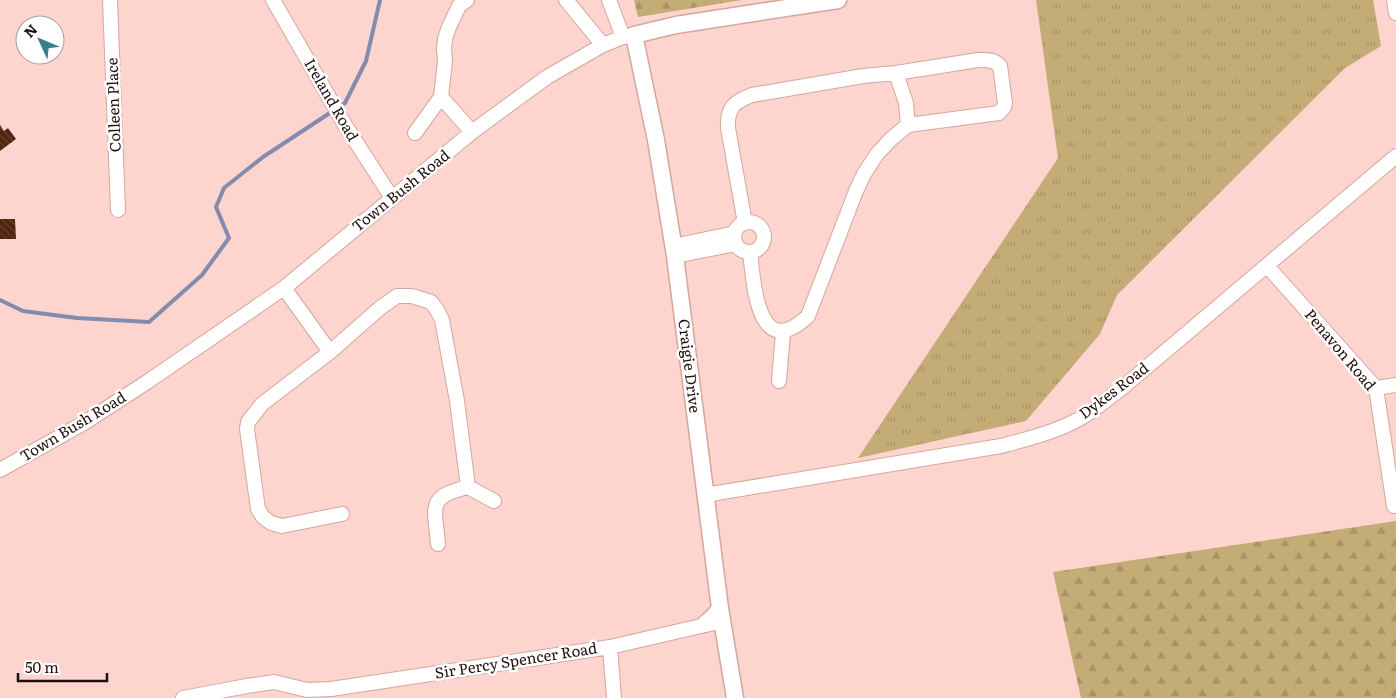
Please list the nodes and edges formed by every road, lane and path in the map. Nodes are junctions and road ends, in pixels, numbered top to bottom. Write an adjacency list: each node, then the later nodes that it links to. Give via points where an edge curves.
1 (110, 0): 18 (street, Colleen Place)
2 (273, 0): 17 (street, Ireland Road, via 345,125)
3 (467, 0): 12 (street, via 459,6 445,39)
4 (566, 0): 10 (street)
5 (609, 0): 9 (street)
6 (838, 0): 9 (street, Town Bush Road, via 676,25)
7 (1394, 0): 8 (street)
8 (1396, 12)
9 (628, 36): 10 (street, Town Bush Road); 21 (street, Craigie Drive, via 656,140)
10 (602, 44): 14 (street, Town Bush Road, via 547,77)
11 (896, 73): 13 (street, via 906,103); 13 (street, via 990,60 1000,66 1002,73 1005,103 999,113); 19 (street, via 752,95 731,108 727,117 728,128)
12 (440, 97): 14 (street); 15 (street)
13 (908, 125): 25 (street, via 891,138 864,174 808,316)
14 (472, 132): 17 (street, Town Bush Road)
15 (415, 134)
16 (1396, 156): 23 (street, Dykes Road)
17 (392, 198): 24 (street, Town Bush Road)
18 (118, 210)
19 (745, 223): 20 (street, via 738,228); 22 (street, via 756,224 764,235 762,245)
20 (736, 239): 21 (street); 22 (street, via 740,248)
21 (674, 251): 32 (street, Craigie Drive)
22 (750, 252): 25 (street, via 759,309 766,324)
23 (1267, 266): 29 (street, Penavon Road); 32 (street, Dykes Road, via 1122,388 1065,426 1001,446)
24 (284, 288): 26 (street); 30 (street, Town Bush Road, via 84,423)
25 (783, 332): 27 (street)
26 (330, 352): 31 (street, via 397,296 412,296 431,302 442,320); 35 (street, via 262,404 246,429 258,509 263,517 282,526)
27 (779, 381)
28 (1396, 385): 29 (street)
29 (1376, 388): 34 (street, Penavon Road)
30 (0, 470)
31 (468, 487): 33 (street); 36 (street, via 444,494 436,502)
32 (705, 495): 37 (street, Craigie Drive)
33 (494, 501)
34 (1394, 506)
35 (342, 514)
36 (438, 544)
37 (721, 614): 38 (street); 43 (street, Craigie Drive)
38 (705, 624): 39 (street, Sir Percy Spencer Road)
39 (610, 647): 40 (street, Sir Percy Spencer Road); 42 (street)
40 (308, 694): 41 (street, Sir Percy Spencer Road, via 274,682)
41 (183, 698)
42 (614, 698)
43 (735, 698)

